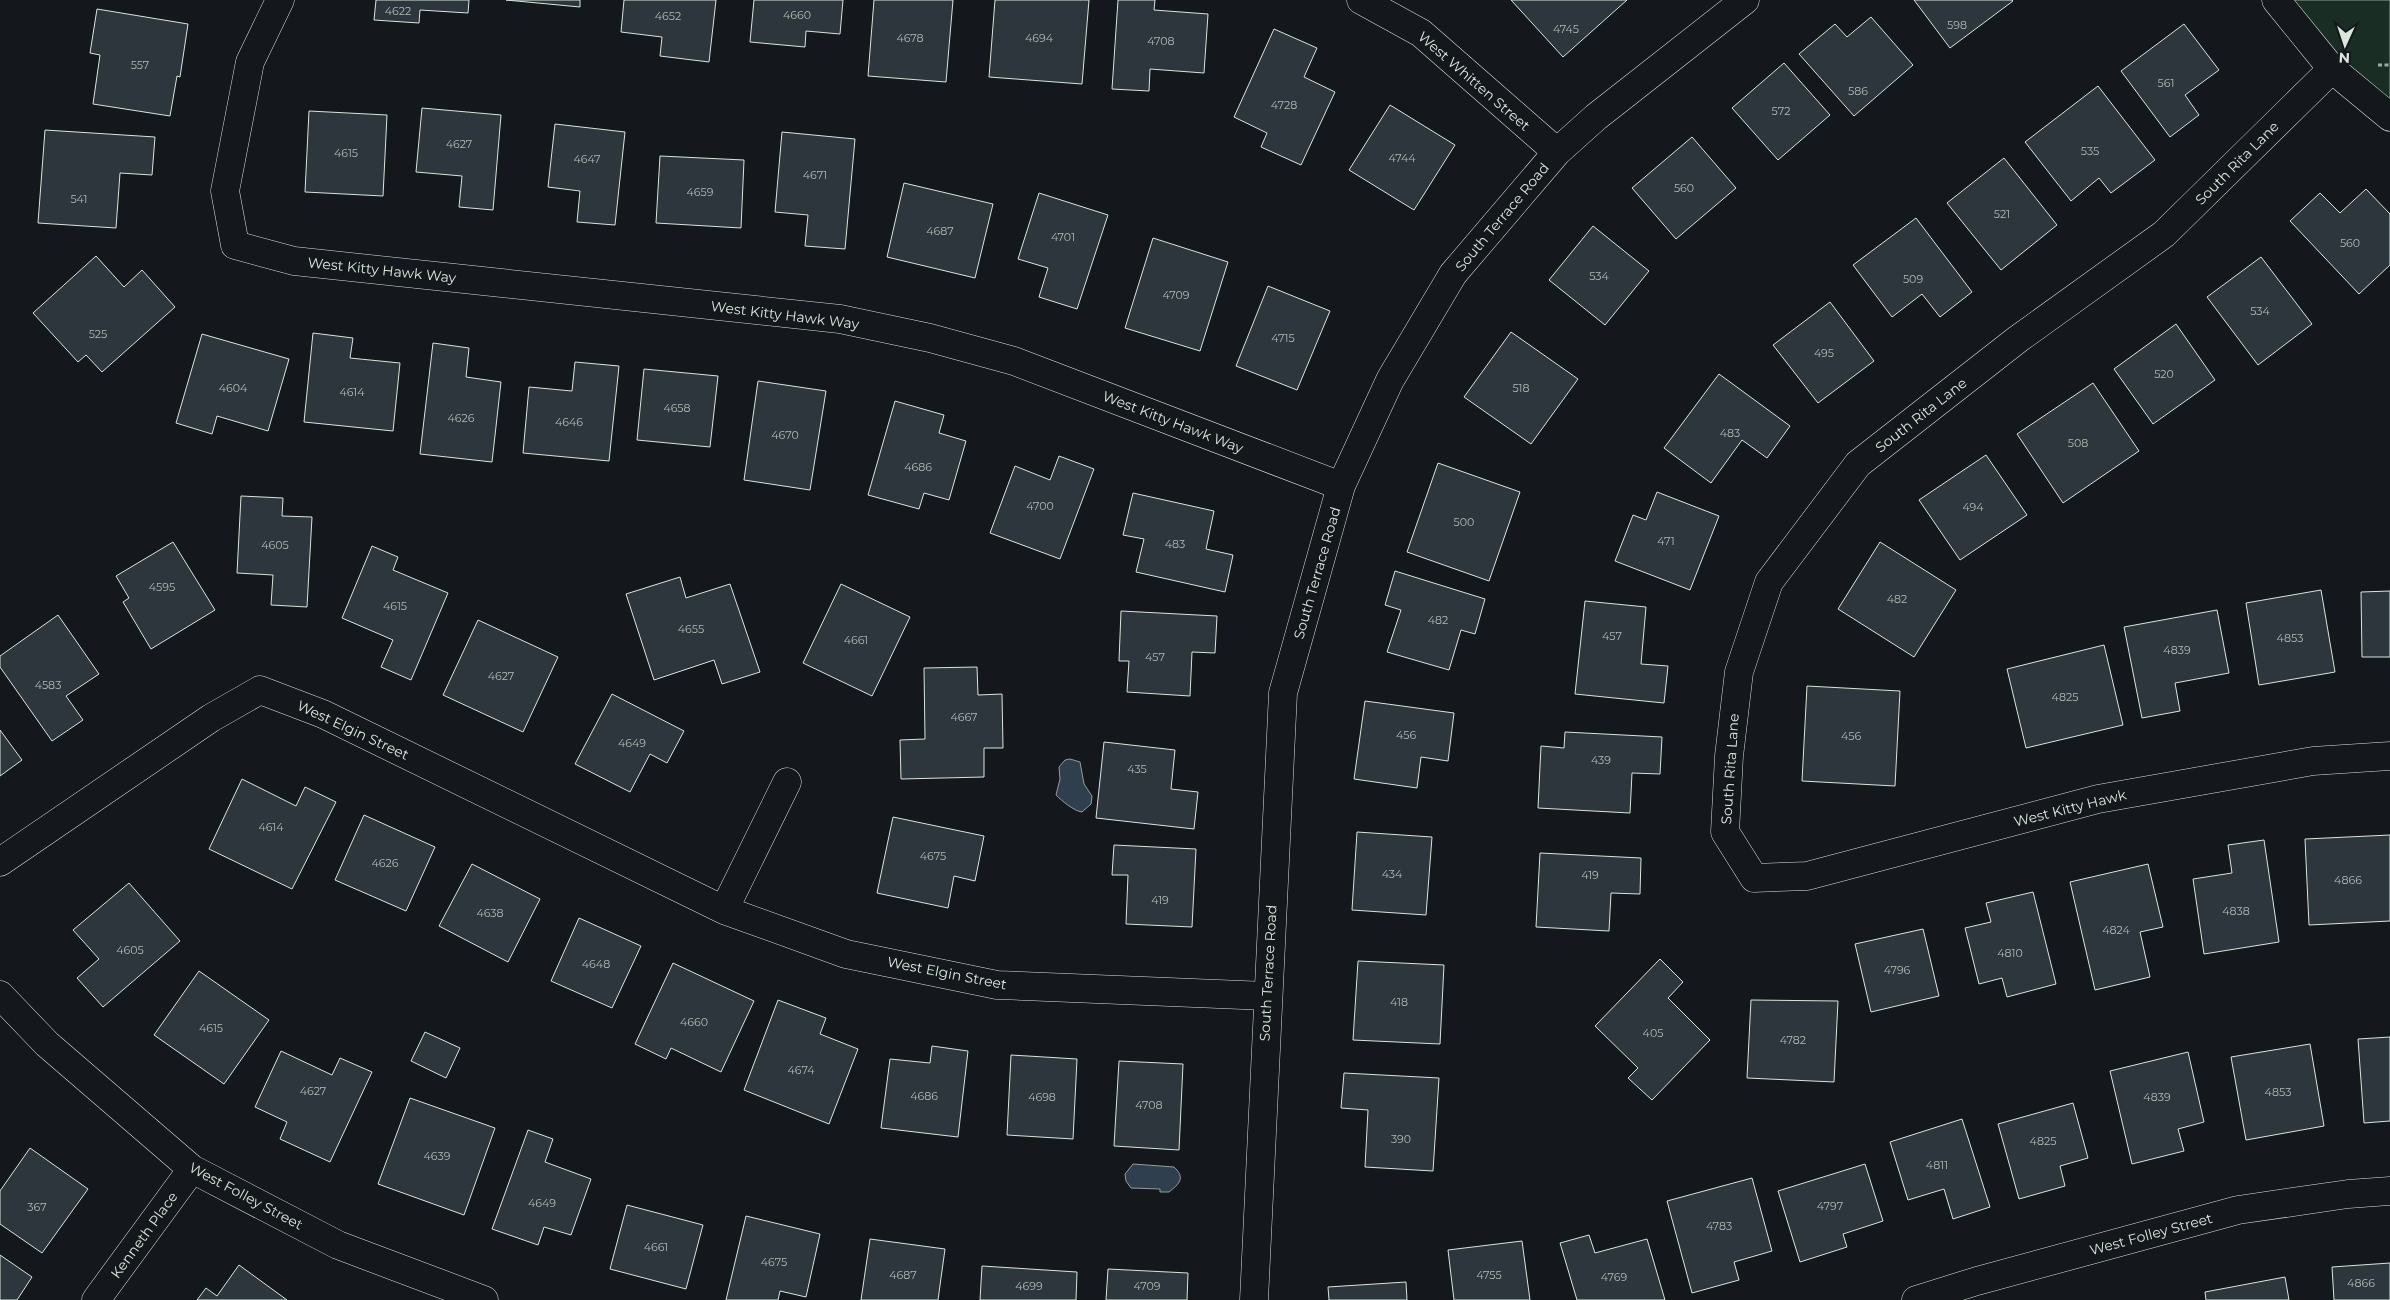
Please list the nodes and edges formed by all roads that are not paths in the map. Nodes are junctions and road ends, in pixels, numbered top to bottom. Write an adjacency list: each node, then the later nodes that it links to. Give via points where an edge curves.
1 (280, 0): 8 (street, West Kitty Hawk Way, via 250,62 225,191 235,245 294,261 840,319 930,338 1014,361)
2 (1361, 0): 7 (street, West Whitten Street, via 1421,33)
3 (1745, 0): 7 (street, South Terrace Road, via 1596,117)
4 (2276, 0): 5 (street)
5 (2332, 69): 6 (street); 12 (street, South Rita Lane, via 2164,234 2018,339 1858,464 1769,582 1739,672 1729,756 1725,832)
6 (2390, 117)
7 (1557, 152): 8 (street, South Terrace Road, via 1453,274 1390,380)
8 (1341, 486): 15 (street, South Terrace Road, via 1283,693)
9 (2390, 756): 12 (street, West Kitty Hawk, via 2313,761 2098,798 1807,876)
10 (787, 782): 13 (street)
11 (0, 862): 13 (street, West Elgin Street, via 211,718 260,690 323,714)
12 (1754, 878)
13 (724, 910): 15 (street, West Elgin Street, via 846,954 997,985)
14 (0, 995): 16 (street, West Folley Street, via 47,1044)
15 (1267, 996): 20 (street, South Terrace Road)
16 (192, 1169): 18 (street, Kenneth Place); 19 (street, West Folley Street, via 338,1245)
17 (2390, 1191): 21 (street, West Folley Street, via 2238,1210)
18 (96, 1300)
19 (484, 1300)
20 (1254, 1300)
21 (1916, 1300)

